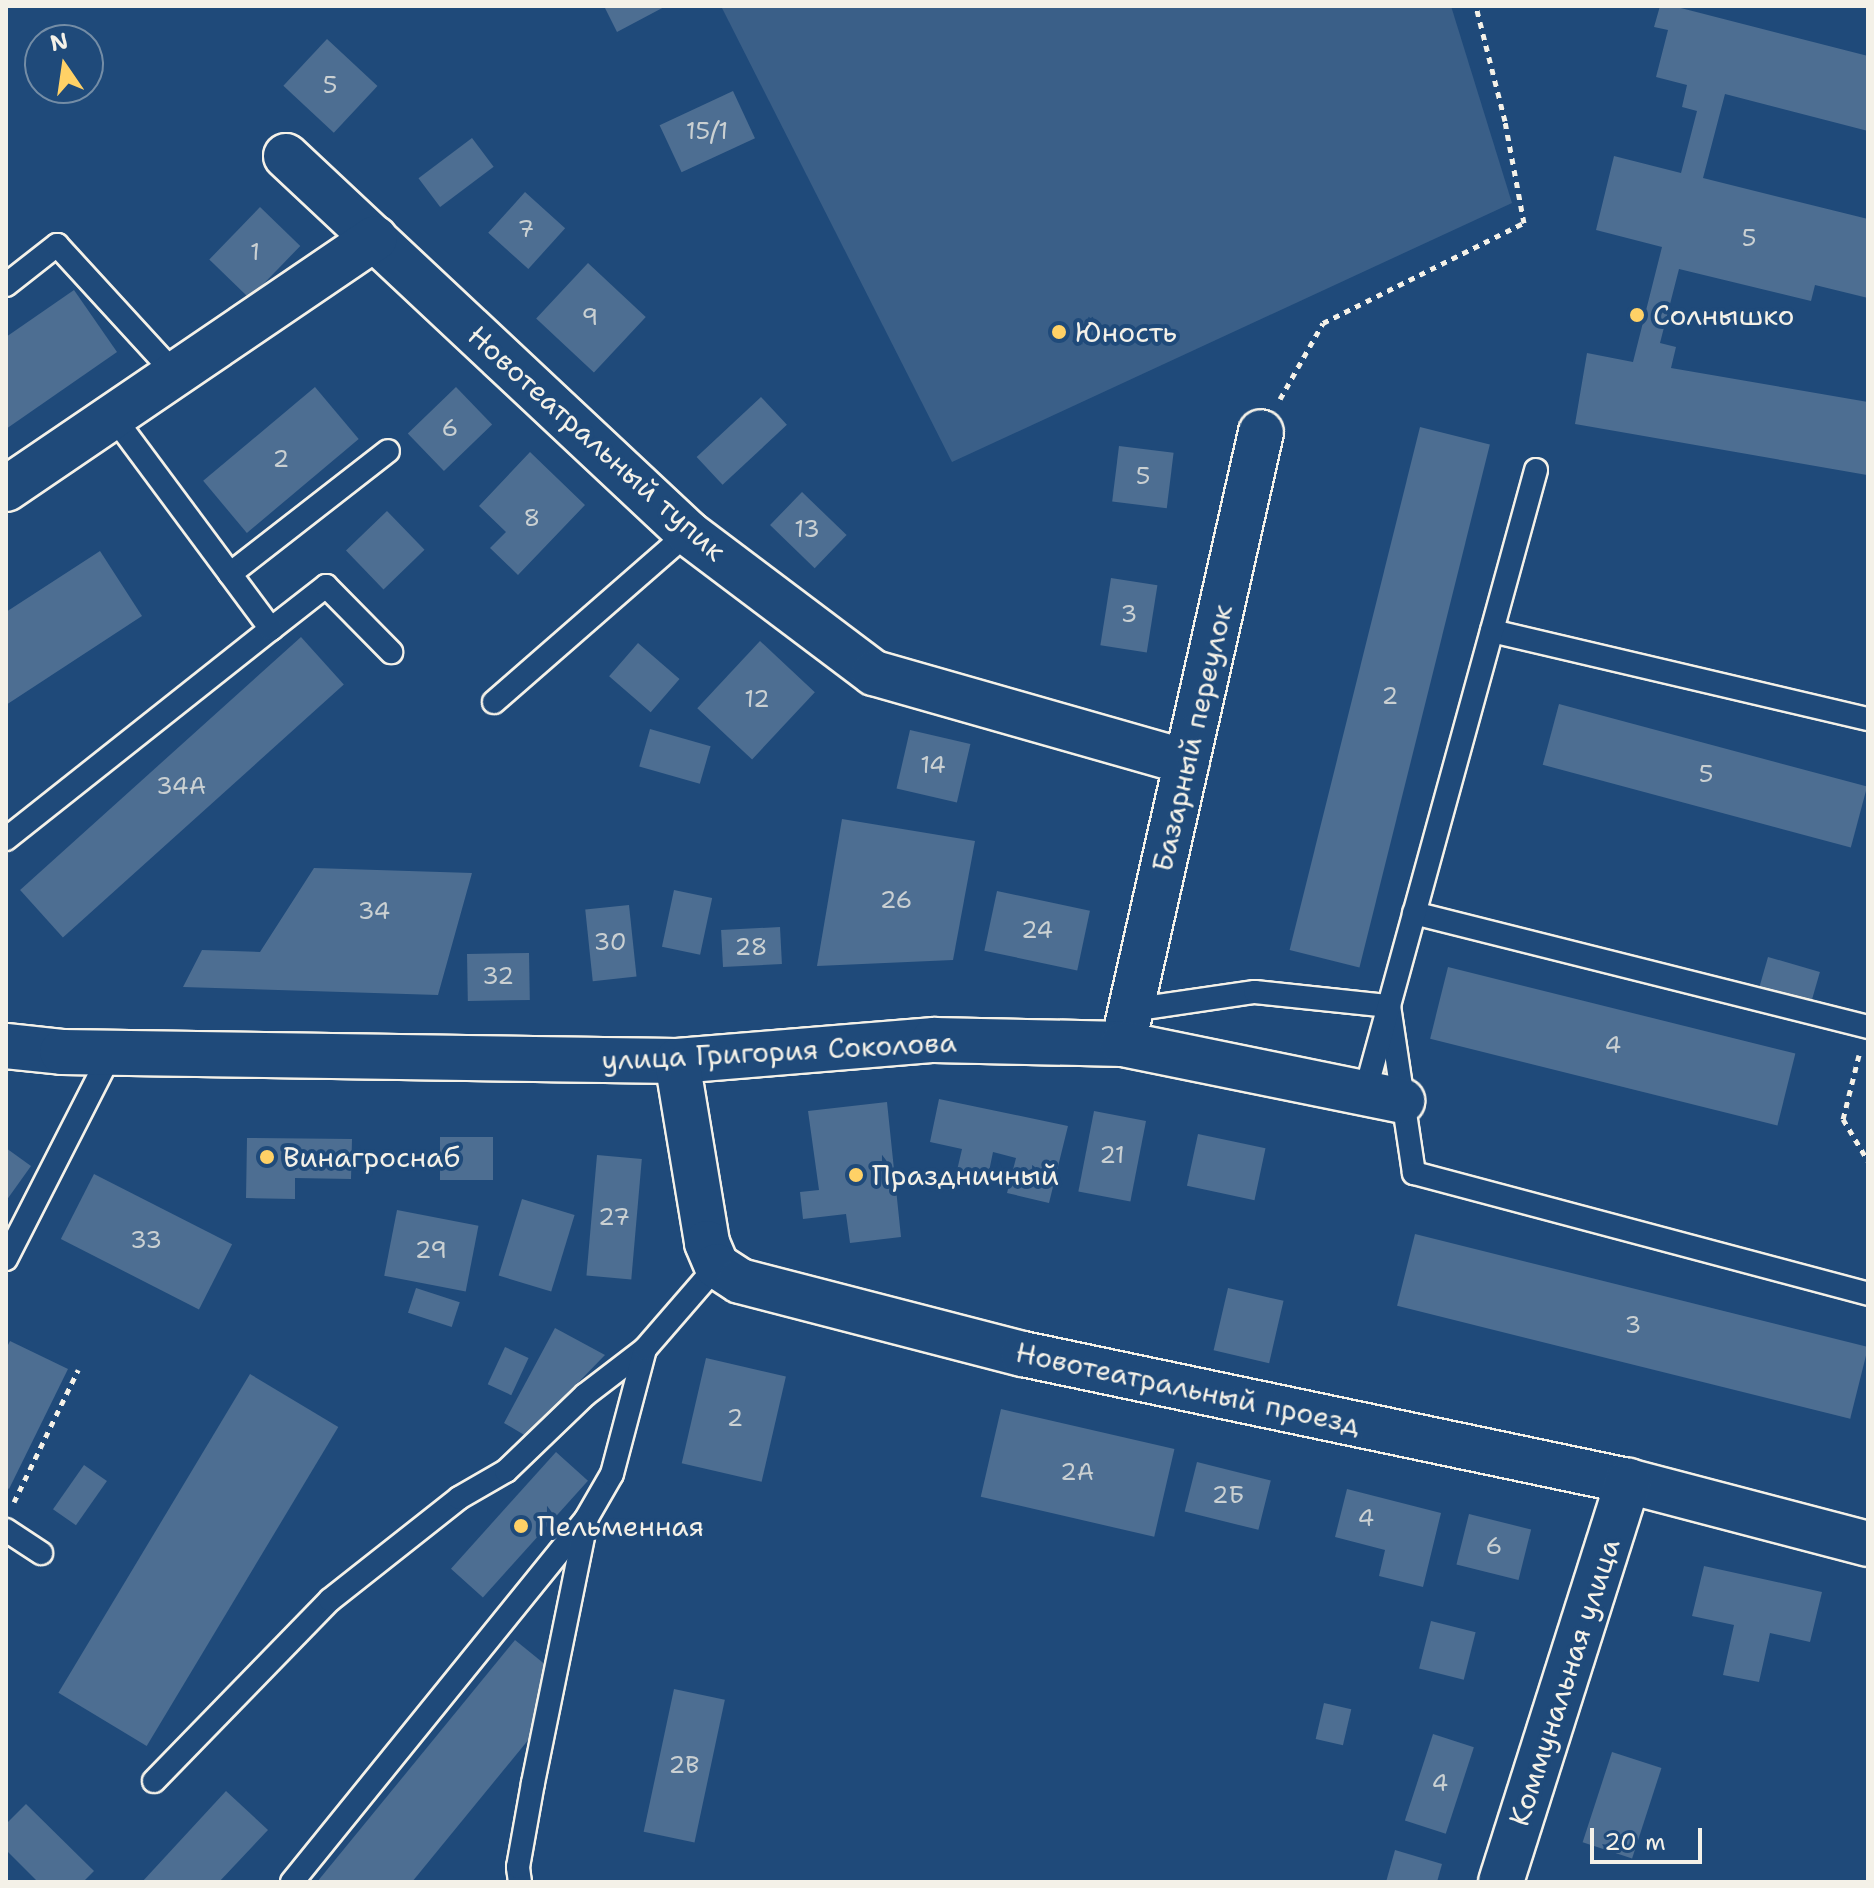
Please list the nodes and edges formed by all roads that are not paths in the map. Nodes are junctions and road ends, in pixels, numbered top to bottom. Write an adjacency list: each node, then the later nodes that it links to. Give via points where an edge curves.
1 (286, 156): 2 (street, Новотеатральный тупик)
2 (375, 238): 4 (street); 10 (street, Новотеатральный тупик)
3 (6, 285): 4 (lane, via 57,245)
4 (175, 374): 5 (street)
5 (113, 416): 9 (street); 11 (lane)
6 (1261, 432): 17 (street, Базарный переулок)
7 (388, 451): 11 (lane)
8 (1536, 470): 13 (lane)
9 (6, 489)
10 (688, 533): 15 (lane); 17 (street, Новотеатральный тупик, via 874,673)
11 (230, 574): 12 (lane)
12 (271, 629): 14 (lane, via 326,586); 18 (lane)
13 (1492, 631): 16 (lane); 19 (lane)
14 (391, 652)
15 (494, 702)
16 (1868, 719)
17 (1187, 762): 21 (street, Базарный переулок)
18 (6, 839)
19 (1414, 913): 20 (lane); 22 (lane)
20 (1389, 1006): 21 (lane, via 1255,992); 26 (lane); 26 (lane)
21 (1127, 1027): 25 (street, улица Григория Соколова); 26 (street, улица Григория Соколова)
22 (1867, 1027)
23 (6, 1046): 24 (street, улица Григория Соколова)
24 (111, 1053): 25 (street, улица Григория Соколова); 27 (lane)
25 (677, 1061): 28 (street, via 707,1243)
26 (1384, 1097): 29 (lane, via 1414,1173)
27 (6, 1259)
28 (717, 1266): 30 (lane); 31 (street, Новотеатральный проезд, via 768,1291 1023,1354)
29 (1868, 1294)
30 (645, 1349): 32 (lane, via 612,1474); 36 (lane, via 585,1395 506,1471 459,1498 330,1600)
31 (1628, 1481): 34 (street, Новотеатральный проезд); 39 (street, Коммунальная улица)
32 (586, 1519): 37 (lane); 38 (lane, via 528,1811)
33 (6, 1530): 35 (lane)
34 (1868, 1544)
35 (41, 1553)
36 (154, 1781)
37 (292, 1882)
38 (520, 1882)
39 (1501, 1882)

